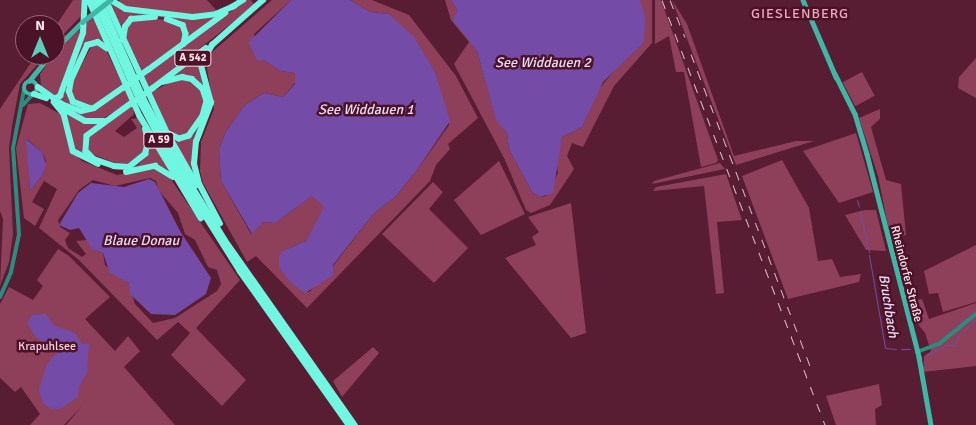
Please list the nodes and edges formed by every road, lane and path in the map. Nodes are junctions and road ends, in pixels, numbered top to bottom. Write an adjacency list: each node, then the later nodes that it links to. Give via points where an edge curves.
1 (85, 0): 23 (highway, via 83,34 60,96)
2 (89, 0): 15 (highway)
3 (95, 0): 31 (highway, A 59, via 160,141)
4 (100, 0): 31 (highway, A 59, via 166,141)
5 (106, 0): 13 (highway)
6 (110, 0): 10 (highway, via 126,9 193,17 216,14); 12 (main road, bridge)
7 (243, 0): 10 (highway, A 542)
8 (263, 0): 11 (highway, A 542)
9 (803, 0): 34 (main road, Rheindorfer Straße, via 859,128)
10 (234, 6): 14 (highway, A 542)
11 (224, 35): 19 (highway, A 542); 30 (highway, via 205,54 201,65 211,103 196,142 194,164)
12 (65, 39)
13 (123, 43): 14 (highway, via 129,22 145,16 178,21 186,30); 28 (highway)
14 (184, 44): 25 (highway, A 542, bridge)
15 (110, 52): 25 (highway, via 98,42 86,45 71,80 69,92 73,102); 26 (highway)
16 (43, 65): 17 (main road)
17 (40, 70): 18 (main road); 20 (main road)
18 (29, 81): 20 (main road); 21 (main road)
19 (162, 82): 27 (highway, A 542, bridge); 28 (highway, via 178,77 192,79 203,89 207,101 203,116 190,136 179,139)
20 (37, 85): 22 (main road); 23 (highway)
21 (24, 90): 22 (main road); 24 (street)
22 (33, 94): 23 (highway); 24 (street)
23 (54, 100): 25 (highway, via 78,110); 27 (highway, via 85,121 96,123); 29 (highway, via 64,114 70,145 79,156 118,171 155,166)
24 (21, 107): 32 (street, via 13,148 20,224 13,266)
25 (91, 110)
26 (140, 116): 27 (highway, via 147,136 147,149 138,163 125,168 94,159 86,151 87,136); 29 (highway)
27 (110, 119)
28 (167, 132): 30 (highway)
29 (176, 180): 31 (highway)
30 (205, 197): 31 (highway)
31 (242, 269): 35 (highway, A 59); 36 (highway, A 59)
32 (0, 297)
33 (976, 314): 34 (street, via 940,343)
34 (918, 352): 37 (main road, Rheindorfer Straße)
35 (349, 425)
36 (355, 425)
37 (931, 425)

